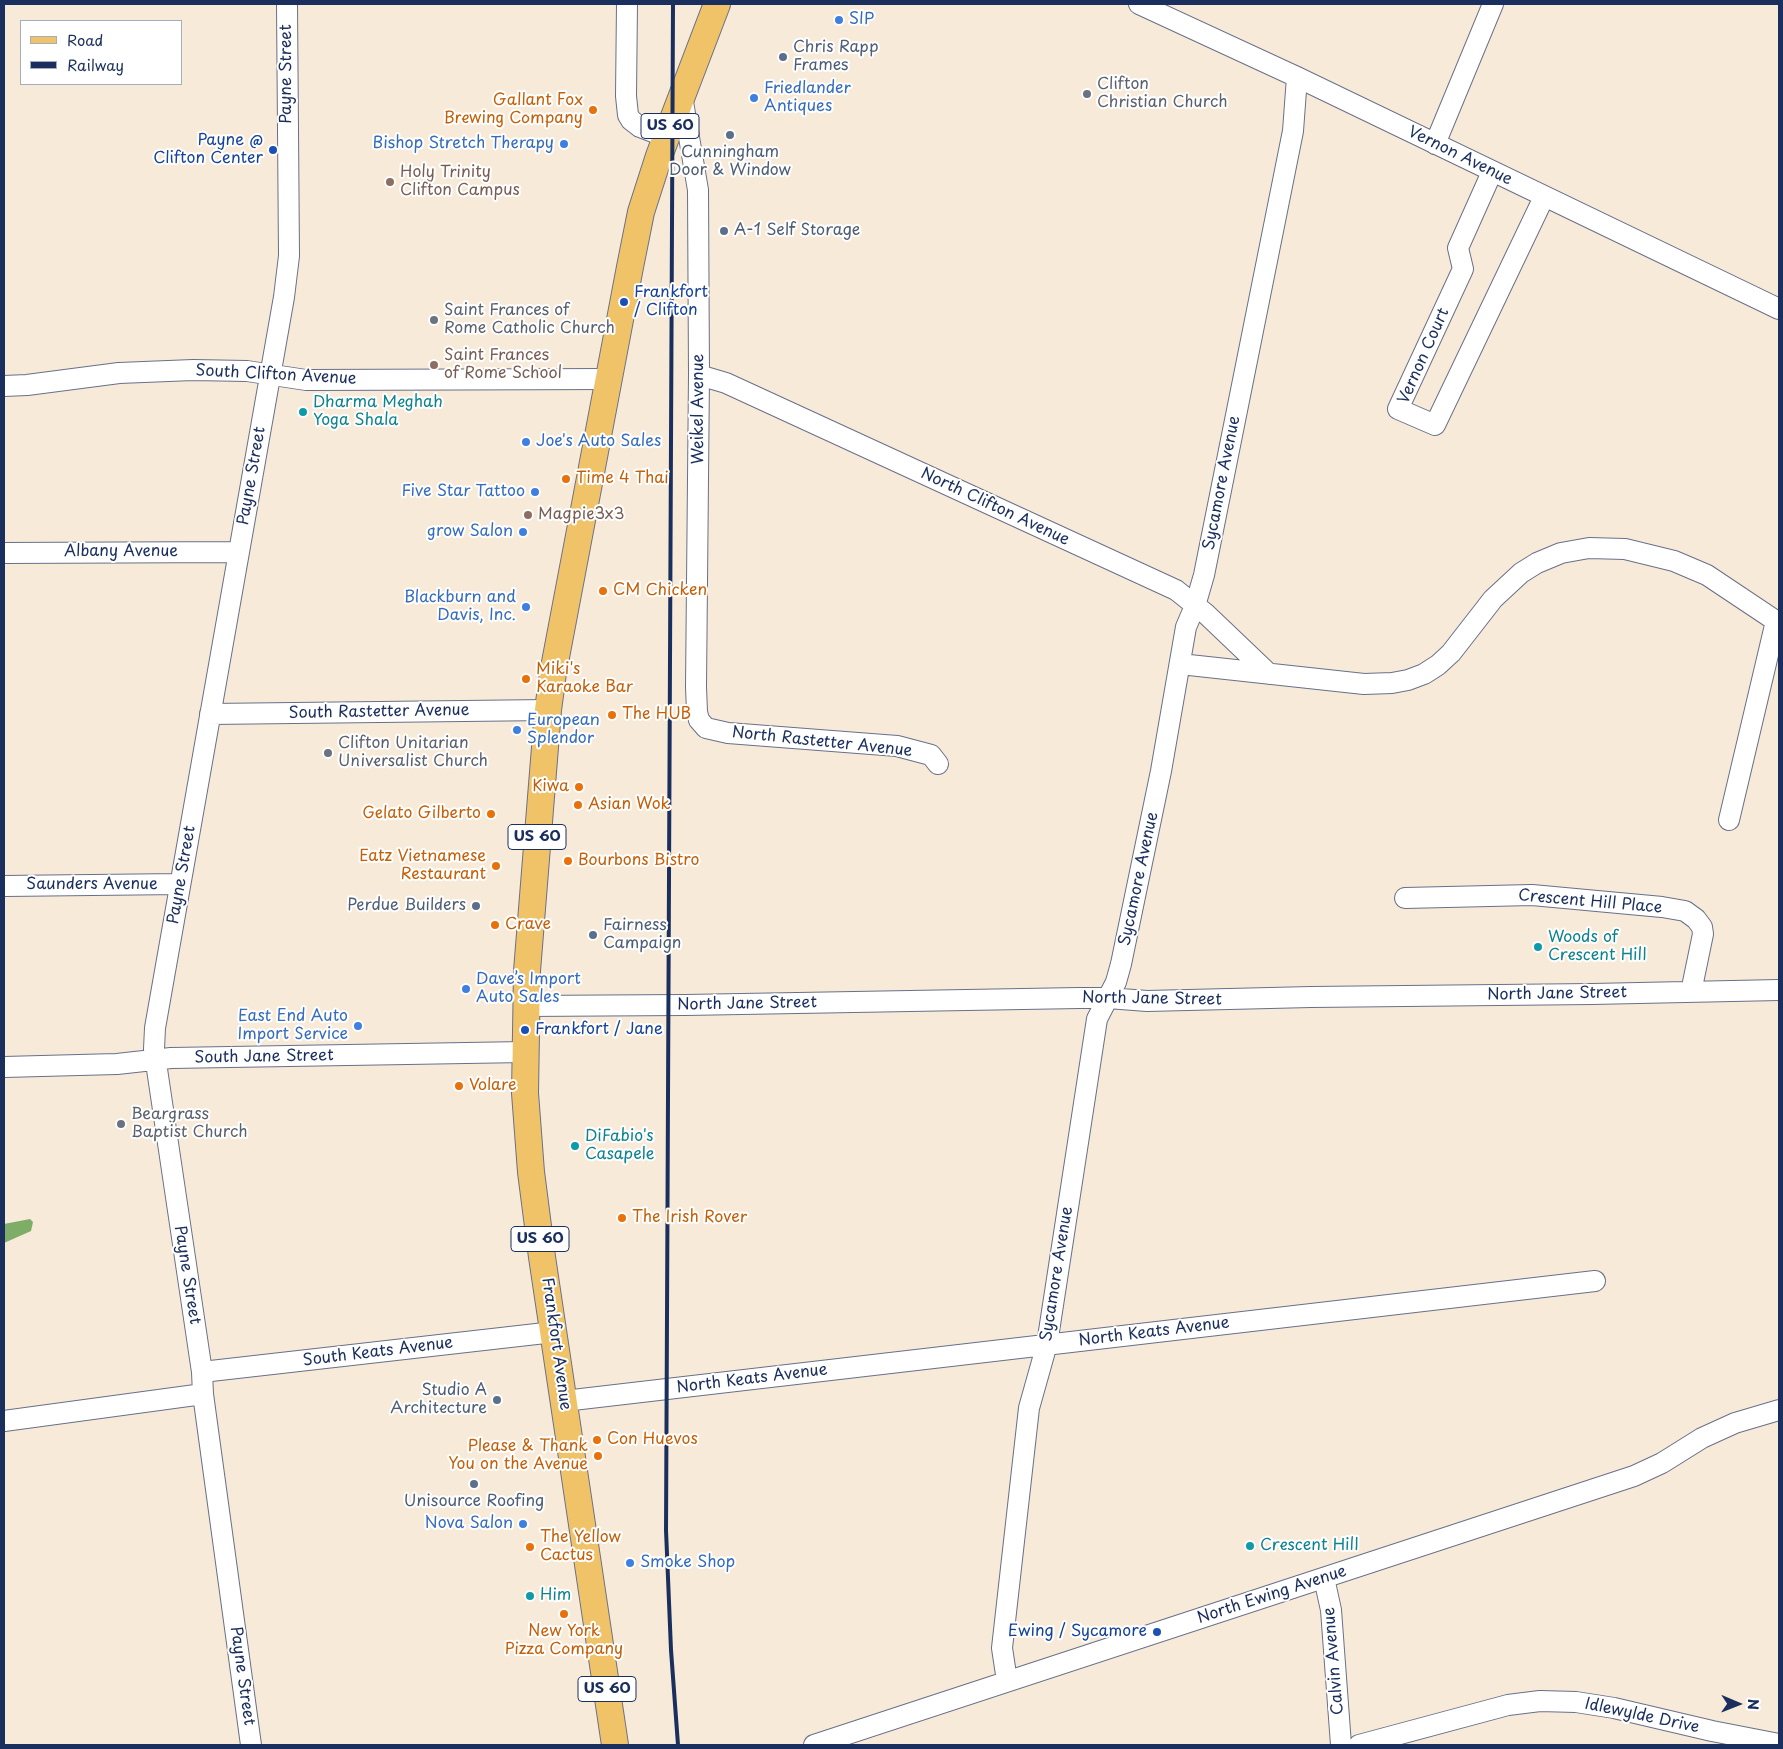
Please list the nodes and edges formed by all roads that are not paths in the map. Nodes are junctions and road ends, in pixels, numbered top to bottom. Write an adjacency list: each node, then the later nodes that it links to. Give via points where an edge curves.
1 (287, 4): 13 (street, Payne Street, via 289,256)
2 (627, 4): 8 (street, via 628,115 640,127)
3 (717, 4): 7 (main road, Frankfort Avenue / US 60)
4 (1139, 4): 6 (street, Vernon Avenue)
5 (1493, 4): 9 (street)
6 (1297, 78): 9 (street, Vernon Avenue); 19 (street, Sycamore Avenue, via 1293,131)
7 (682, 95): 8 (main road, Frankfort Avenue / US 60); 14 (street, Weikel Avenue, via 698,190)
8 (666, 137): 15 (main road, Frankfort Avenue / US 60, via 641,212)
9 (1435, 144): 10 (street, Vernon Avenue)
10 (1492, 172): 11 (street, Vernon Avenue); 11 (street, Vernon Court, via 1458,248 1463,269 1398,409 1435,425)
11 (1544, 197): 12 (street, Vernon Avenue)
12 (1779, 308)
13 (271, 375): 15 (street, South Clifton Avenue, via 319,380); 16 (street, South Clifton Avenue, via 193,370 119,373); 17 (street, Payne Street)
14 (699, 375): 19 (street, North Clifton Avenue, via 726,384 1176,590); 25 (street, Weikel Avenue, via 696,687 697,712)
15 (609, 379): 23 (main road, Frankfort Avenue / US 60)
16 (4, 386)
17 (238, 552): 18 (street, Albany Avenue); 24 (street, Payne Street)
18 (4, 553)
19 (1195, 606): 21 (street, Sycamore Avenue, via 1186,627); 22 (street, North Clifton Avenue)
20 (1778, 622): 22 (street, via 1707,575 1674,561 1625,549 1589,548 1561,553 1521,573 1493,599 1451,653 1424,674 1392,684 1364,684); 27 (street)
21 (1180, 664): 22 (street); 33 (street, Sycamore Avenue, via 1121,964)
22 (1269, 674)
23 (548, 710): 24 (street, South Rastetter Avenue); 34 (main road, Frankfort Avenue / US 60)
24 (210, 714): 28 (street, Payne Street)
25 (702, 724): 26 (street, North Rastetter Avenue, via 728,733 897,746 931,754)
26 (938, 764)
27 (1729, 820)
28 (180, 884): 29 (street, Saunders Avenue); 36 (street, Payne Street, via 155,1028)
29 (4, 886)
30 (1405, 898): 32 (street, Crescent Hill Place, via 1532,895 1685,911 1696,919 1703,934)
31 (1779, 990): 32 (street, North Jane Street)
32 (1691, 992): 33 (street, North Jane Street, via 1147,1001)
33 (1108, 998): 34 (street, North Jane Street); 40 (street, Sycamore Avenue, via 1097,1019)
34 (525, 1006): 35 (main road, Frankfort Avenue / US 60)
35 (525, 1052): 36 (street, South Jane Street); 39 (main road, Frankfort Avenue / US 60, via 531,1172)
36 (156, 1060): 37 (street, South Jane Street); 41 (street, Payne Street)
37 (4, 1067)
38 (1595, 1280): 40 (street, North Keats Avenue)
39 (554, 1332): 41 (street, South Keats Avenue); 43 (main road, Frankfort Avenue / US 60)
40 (1047, 1344): 43 (street, North Keats Avenue); 47 (street, Sycamore Avenue, via 1029,1408 1002,1648)
41 (202, 1372): 42 (street, Payne Street)
42 (203, 1394): 45 (street); 50 (street, Payne Street)
43 (564, 1401): 51 (main road, Frankfort Avenue / US 60)
44 (1779, 1410): 46 (street, North Ewing Avenue, via 1735,1423 1702,1438 1634,1476)
45 (4, 1422)
46 (1324, 1578): 47 (street, North Ewing Avenue); 53 (street, Calvin Avenue, via 1332,1610)
47 (1008, 1682): 52 (street, North Ewing Avenue)
48 (1711, 1738): 49 (street, Idlewylde Drive); 54 (street, Idlewylde Drive, via 1614,1708 1540,1701 1508,1705)
49 (1779, 1744)
50 (252, 1745)
51 (616, 1745)
52 (814, 1745)
53 (1341, 1745)
54 (1359, 1745)

